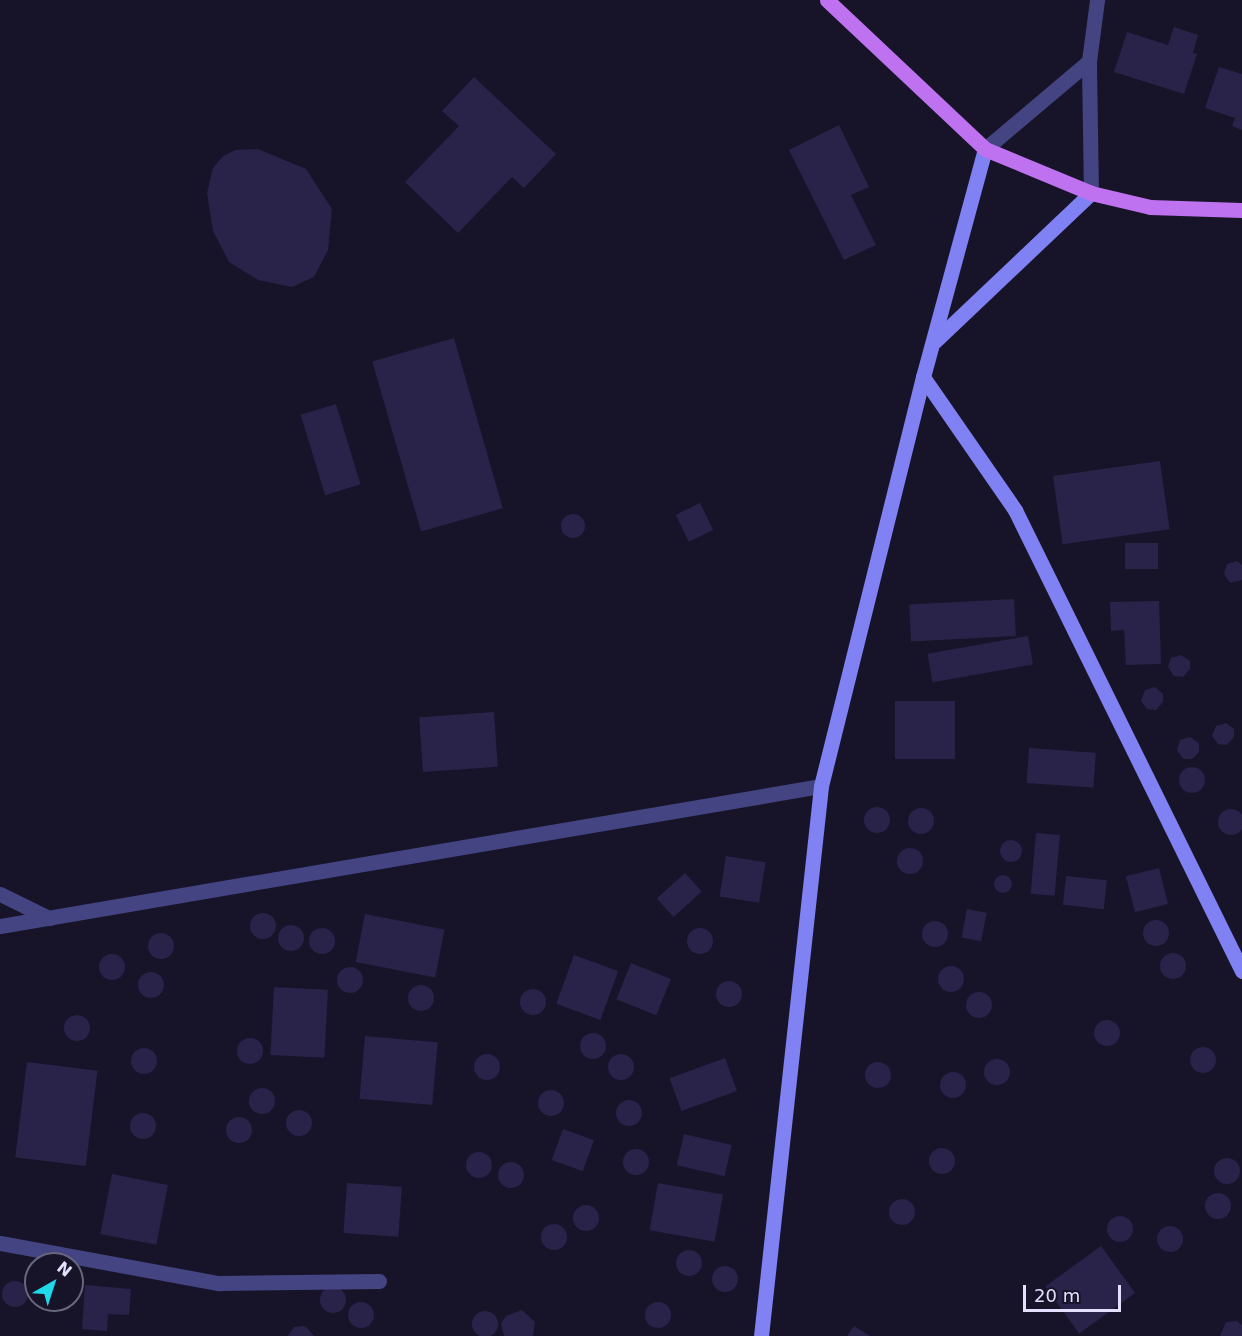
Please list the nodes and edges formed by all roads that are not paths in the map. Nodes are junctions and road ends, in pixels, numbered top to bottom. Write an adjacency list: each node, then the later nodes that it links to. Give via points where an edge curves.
1 (827, 0): 4 (main road)
2 (1097, 0): 3 (street)
3 (1089, 61): 4 (street); 5 (street)
4 (985, 149): 5 (main road); 7 (street)
5 (1091, 193): 6 (main road, via 1150,207); 7 (street)
6 (1242, 210)
7 (935, 341): 8 (street)
8 (923, 377): 9 (street); 13 (street, via 1015,510)
9 (820, 786): 11 (street); 16 (street)
10 (0, 894): 11 (street)
11 (50, 918): 12 (street)
12 (0, 926)
13 (1242, 971)
14 (0, 1243): 15 (street, via 219,1283)
15 (379, 1281)
16 (762, 1336)

